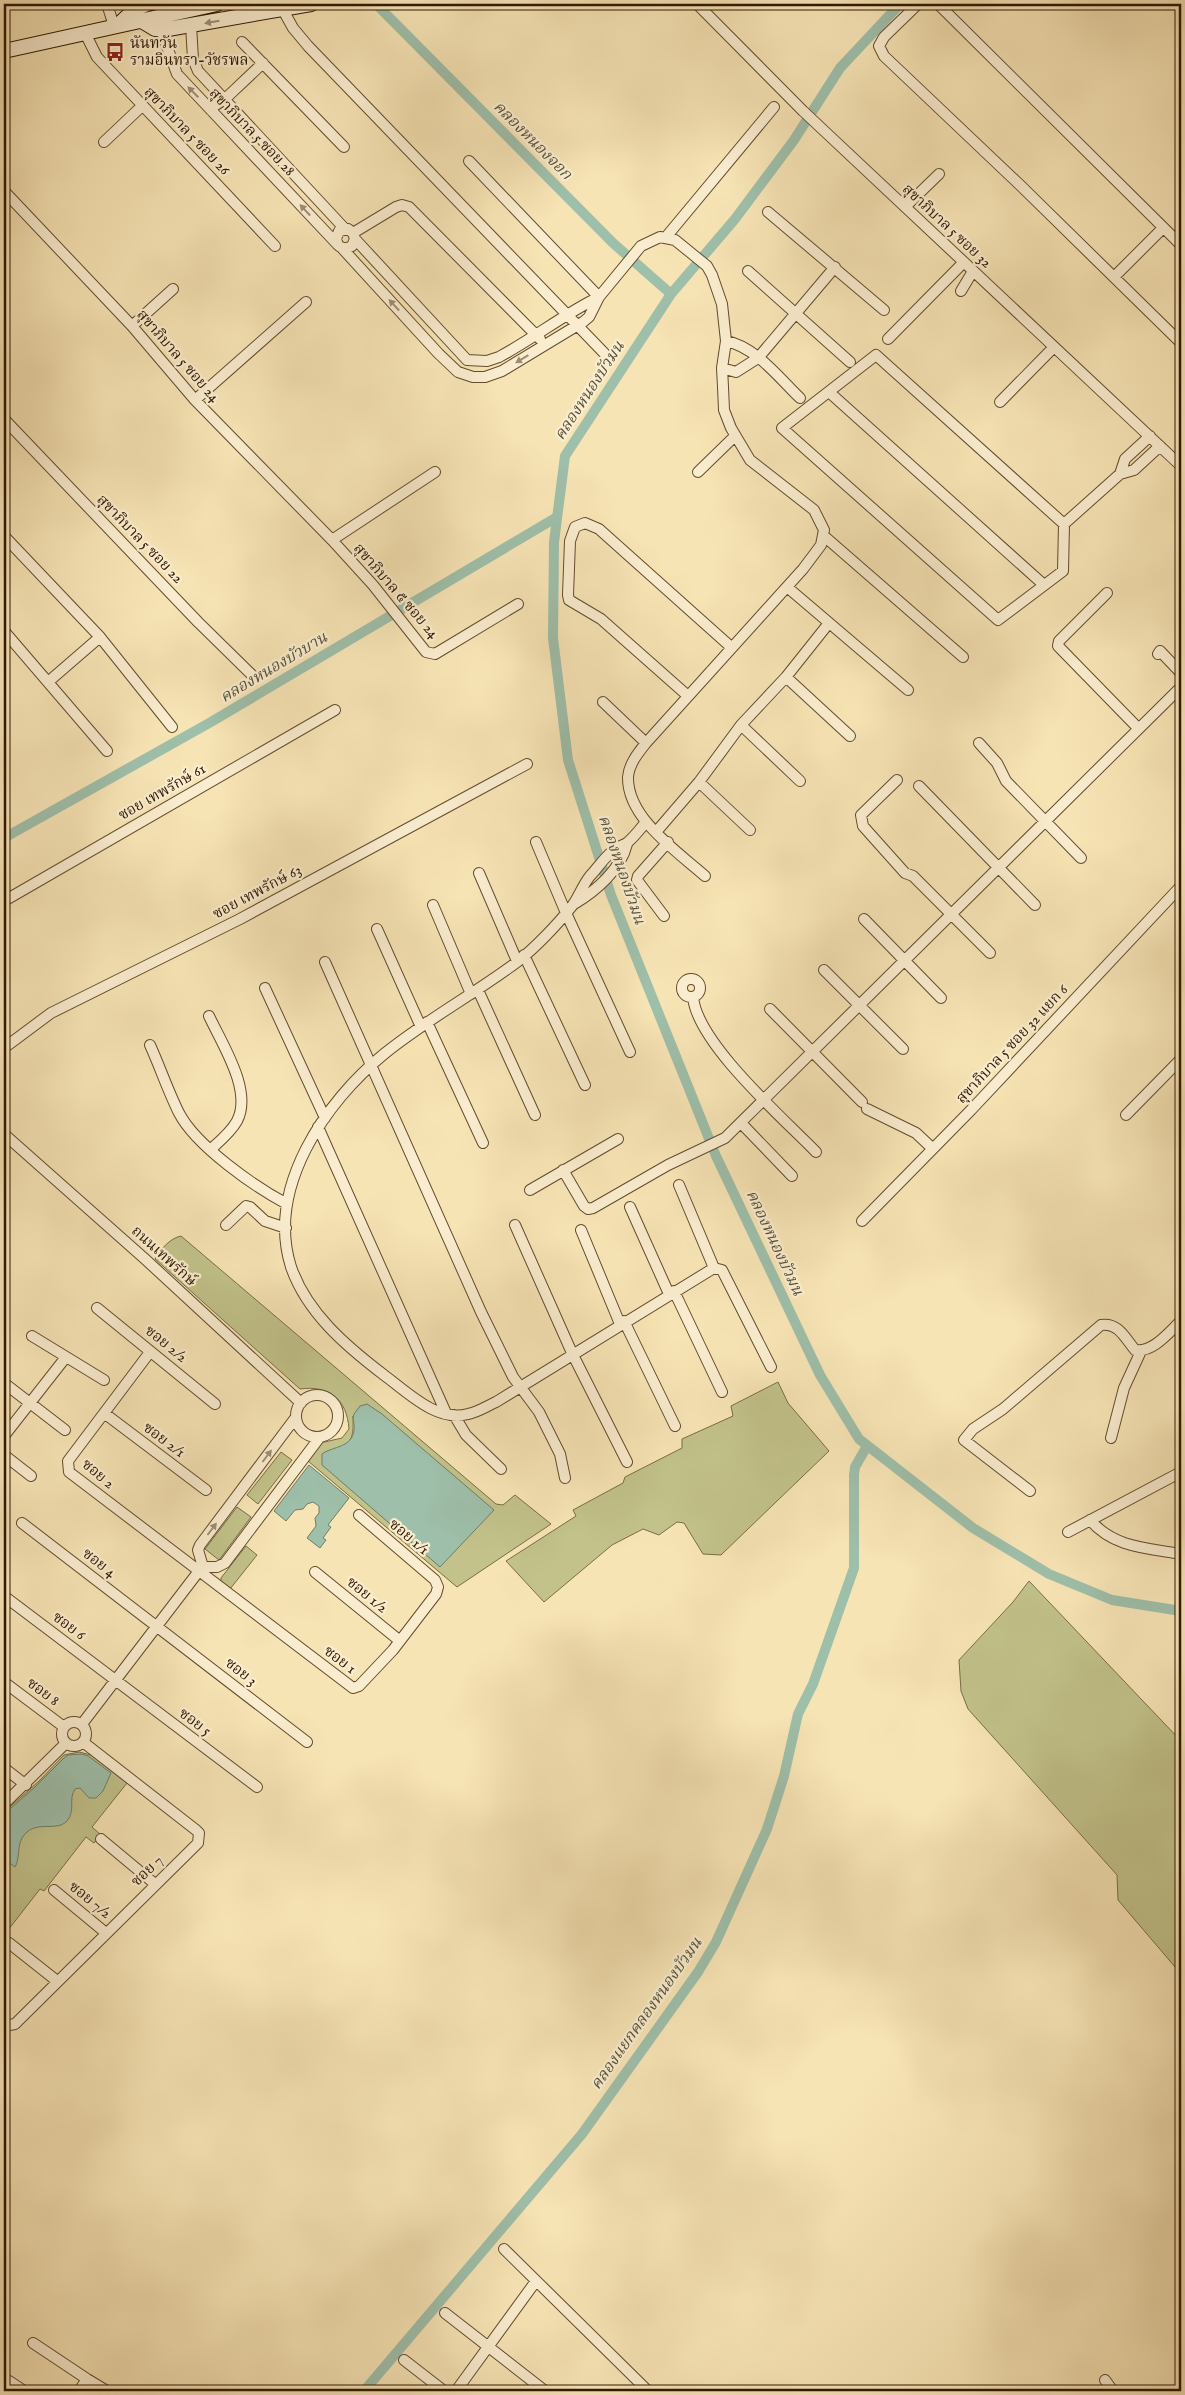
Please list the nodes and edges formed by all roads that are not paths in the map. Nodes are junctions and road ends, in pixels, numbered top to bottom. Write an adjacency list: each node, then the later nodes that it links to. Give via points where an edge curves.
1 (107, 4): 11 (street)
2 (147, 4): 11 (main road, via 135,9)
3 (217, 4): 9 (main road)
4 (311, 4): 8 (main road)
5 (697, 4): 25 (street, สุขาภิบาล 5 ซอย 32, via 803,111)
6 (918, 4): 37 (street, via 884,36 879,46 884,56)
7 (938, 4): 27 (street)
8 (283, 10): 10 (main road, one-way to 10); 45 (street, via 308,46)
9 (159, 23): 10 (main road); 11 (main road, via 140,20); 19 (street, สุขาภิบาล 5 ซอย 28, one-way to 9, via 177,74)
10 (191, 25): 16 (street, สุขาภิบาล 5 ซอย 28, via 195,65)
11 (116, 26): 12 (main road)
12 (85, 33): 14 (main road); 17 (street, สุขาภิบาล 5 ซอย 26, via 97,57)
13 (242, 42): 15 (street)
14 (4, 51)
15 (263, 63): 16 (street); 21 (street)
16 (226, 98): 19 (street); 28 (street, สุขาภิบาล 5 ซอย 28)
17 (142, 106): 20 (street); 31 (street, สุขาภิบาล 5 ซอย 26)
18 (774, 107): 29 (street)
19 (210, 109): 32 (street, สุขาภิบาล 5 ซอย 28, one-way to 19)
20 (104, 142)
21 (344, 146)
22 (469, 161): 40 (street)
23 (939, 174): 25 (street)
24 (4, 191): 47 (street, สุขาภิบาล 5 ซอย 24)
25 (905, 207): 33 (street, สุขาภิบาล 5 ซอย 32)
26 (768, 212): 34 (street)
27 (1163, 228): 30 (street); 37 (street)
28 (351, 234): 32 (street, via 350,248); 32 (street, via 337,234); 49 (street, via 396,207 409,208); 51 (street, สุขาภิบาล 5 ซอย 28)
29 (666, 237): 40 (street, via 648,241); 52 (street, via 686,247 707,266 722,304)
30 (1181, 245)
31 (275, 246)
32 (339, 246): 56 (street, สุขาภิบาล 5 ซอย 28, one-way to 32)
33 (964, 262): 36 (street, สุขาภิบาล 5 ซอย 32); 50 (street)
34 (835, 267): 43 (street); 44 (street)
35 (748, 271): 44 (street)
36 (973, 271): 39 (street); 55 (street, สุขาภิบาล 5 ซอย 32)
37 (1114, 277): 53 (street)
38 (173, 289): 47 (street)
39 (961, 291)
40 (599, 297): 42 (street, สุขาภิบาล 5 ซอย 28); 46 (street)
41 (306, 302): 63 (street)
42 (579, 307): 45 (street, สุขาภิบาล 5 ซอย 28); 46 (street)
43 (884, 310)
44 (796, 313): 58 (street); 59 (street)
45 (568, 316): 48 (street); 49 (street, สุขาภิบาล 5 ซอย 28)
46 (589, 317): 48 (street, สุขาภิบาล 5 ซอย 28)
47 (132, 326): 63 (street, สุขาภิบาล 5 ซอย 24)
48 (576, 326): 54 (street, สุขาภิบาล 5 ซอย 28); 57 (street)
49 (537, 335): 51 (street, สุขาภิบาล 5 ซอย 28, via 487,361 467,360); 54 (street)
50 (888, 339)
51 (449, 341): 56 (street)
52 (726, 342): 58 (street, via 740,344); 60 (street)
53 (1181, 343)
54 (545, 346): 56 (street, สุขาภิบาล 5 ซอย 28, one-way to 56, via 485,377 458,372)
55 (1054, 347): 64 (street); 67 (street, สุขาภิบาล 5 ซอย 32)
56 (438, 352)
57 (605, 354)
58 (758, 358): 60 (street, via 736,372); 62 (street)
59 (850, 362)
60 (722, 368): 66 (street, via 724,410)
61 (829, 392): 73 (street, via 876,355); 77 (street); 77 (street, via 782,428 998,620)
62 (800, 398)
63 (195, 400): 76 (street, สุขาภิบาล 5 ซอย 24)
64 (1000, 402)
65 (4, 419): 89 (street, สุขาภิบาล 5 ซอย 22)
66 (735, 436): 71 (street); 75 (street, via 750,460 814,510 822,521)
67 (1150, 436): 68 (street, สุขาภิบาล 5 ซอย 32); 72 (street, via 1125,459)
68 (1160, 446): 69 (street, สุขาภิบาล 5 ซอย 32); 72 (street, via 1134,470)
69 (1181, 466)
70 (435, 472): 76 (street)
71 (698, 472)
72 (1120, 474): 73 (street)
73 (1064, 524): 77 (street, via 1063,571)
74 (4, 536): 83 (street)
75 (824, 536): 78 (street, via 821,545); 86 (street)
76 (332, 540): 80 (street, สุขาภิบาล ๕ ซอย 24, via 426,652 435,654)
77 (1044, 585)
78 (787, 587): 81 (street); 84 (street)
79 (1107, 594): 98 (street, via 1059,641 1058,646)
80 (518, 604)
81 (829, 623): 88 (street); 92 (street)
82 (4, 632): 90 (street)
83 (100, 637): 90 (street); 97 (street)
84 (731, 647): 93 (street); 93 (street, via 599,529 585,523 575,527 570,541 570,600 601,619)
85 (1158, 654): 87 (street, via 1160,652)
86 (962, 657)
87 (1181, 673)
88 (786, 677): 96 (street); 99 (street)
89 (255, 678)
90 (48, 682): 102 (street)
91 (1181, 686): 98 (street)
92 (908, 690)
93 (688, 696): 100 (street)
94 (603, 702): 100 (street)
95 (335, 710): 120 (street, ซอย เทพรักษ์ 61)
96 (741, 725): 105 (street); 106 (street)
97 (172, 727)
98 (1138, 728): 108 (street)
99 (850, 736)
100 (646, 743): 109 (street, via 634,759 628,777 634,802)
101 (979, 743): 108 (street, via 997,763 1006,780)
102 (107, 751)
103 (527, 764): 143 (street, ซอย เทพรักษ์ 63, via 240,919 51,1013)
104 (897, 780): 125 (street, via 861,815 863,826 906,874 913,876)
105 (800, 781)
106 (699, 782): 110 (street); 111 (street)
107 (919, 786): 116 (street)
108 (1045, 821): 115 (street); 116 (street)
109 (646, 822): 111 (street); 114 (street)
110 (750, 830)
111 (656, 832): 113 (street)
112 (536, 842): 124 (street)
113 (668, 842): 118 (street); 126 (street, via 637,880)
114 (627, 844): 121 (street, via 616,848 592,874 580,888); 121 (street, via 624,858 588,896)
115 (1081, 858)
116 (998, 867): 122 (street); 125 (street)
117 (479, 873): 130 (street)
118 (705, 876)
119 (1181, 886): 159 (street, สุขาภิบาล 5 ซอย 32 แยก 6)
120 (4, 901)
121 (574, 904): 124 (street)
122 (1035, 905)
123 (433, 906): 135 (street)
124 (566, 913): 130 (street); 145 (street)
125 (951, 914): 129 (street); 131 (street)
126 (664, 916)
127 (864, 919): 131 (street)
128 (377, 929): 141 (street)
129 (990, 953)
130 (521, 958): 135 (street); 149 (street)
131 (904, 960): 137 (street); 138 (street)
132 (324, 962): 148 (street)
133 (824, 970): 138 (street)
134 (265, 988): 153 (street)
135 (474, 992): 141 (street); 151 (street)
136 (693, 997): 150 (street, via 700,1019 723,1056)
137 (941, 998)
138 (859, 1005): 144 (street); 146 (street)
139 (770, 1009): 146 (street)
140 (209, 1016): 160 (street, via 243,1096 237,1122)
141 (424, 1024): 148 (street); 158 (street)
142 (150, 1045): 160 (street, via 179,1114)
143 (4, 1048)
144 (903, 1049)
145 (630, 1052)
146 (812, 1052): 150 (street); 159 (street, via 864,1106 916,1133)
147 (1181, 1059): 152 (street)
148 (372, 1065): 153 (street); 186 (street, via 481,1312 512,1377)
149 (585, 1085)
150 (765, 1100): 154 (street); 161 (street)
151 (535, 1115)
152 (1126, 1115)
153 (325, 1118): 155 (street)
154 (742, 1123): 162 (street, via 704,1150 668,1165 588,1209); 163 (street)
155 (318, 1127): 166 (street, via 304,1150); 192 (street)
156 (4, 1134): 189 (street, ถนนเทพรักษ์)
157 (618, 1139): 162 (street)
158 (483, 1143)
159 (932, 1148): 168 (street, สุขาภิบาล 5 ซอย 32 แยก 6)
160 (211, 1149): 166 (street, via 254,1185)
161 (816, 1152)
162 (563, 1170): 165 (street)
163 (792, 1176)
164 (678, 1186): 173 (street)
165 (530, 1190)
166 (287, 1204): 171 (street)
167 (630, 1207): 174 (street)
168 (862, 1221)
169 (515, 1225): 181 (street)
170 (226, 1226): 171 (street, via 246,1206 266,1221)
171 (286, 1228): 192 (street, via 292,1267 311,1305 326,1324 374,1368 428,1406)
172 (581, 1230): 177 (street)
173 (714, 1268): 174 (street); 183 (street, via 722,1270)
174 (672, 1292): 177 (street); 187 (street)
175 (97, 1308): 180 (street, ซอย 2/2)
176 (1181, 1321): 179 (street, via 1158,1342)
177 (622, 1323): 181 (street); 194 (street)
178 (32, 1336): 182 (street)
179 (1141, 1351): 198 (street, via 1124,1388); 206 (street, via 1135,1350 1117,1328 1101,1324 1003,1409 973,1429 964,1440)
180 (150, 1352): 190 (street, ซอย 2/2); 191 (street, ซอย 2)
181 (572, 1353): 186 (street); 200 (street)
182 (66, 1357): 184 (street); 188 (street)
183 (771, 1367)
184 (104, 1380)
185 (4, 1383): 188 (street)
186 (521, 1385): 192 (street, via 475,1412); 204 (street, via 560,1454)
187 (722, 1392)
188 (30, 1403): 195 (street); 196 (street)
189 (301, 1403): 193 (street); 197 (street, via 319,1396 335,1406 336,1426)
190 (215, 1404)
191 (104, 1413): 205 (street, ซอย 2/1); 212 (street, ซอย 2, via 68,1461 69,1472)
192 (450, 1414): 201 (street, via 466,1435)
193 (296, 1417): 197 (street, via 301,1430); 212 (street, one-way to 193, via 200,1545)
194 (675, 1426)
195 (65, 1430)
196 (4, 1436)
197 (320, 1437): 212 (street, via 224,1563)
198 (1111, 1438)
199 (4, 1456): 203 (street)
200 (627, 1462)
201 (501, 1469)
202 (1180, 1474): 208 (street)
203 (31, 1476)
204 (565, 1478)
205 (206, 1490)
206 (1030, 1491)
207 (359, 1515): 214 (street, ซอย 1/1)
208 (1090, 1520): 210 (street); 211 (street, via 1110,1539)
209 (22, 1523): 216 (street, ซอย 4)
210 (1068, 1532)
211 (1181, 1554)
212 (201, 1569): 216 (street); 217 (street, ซอย 1, via 351,1687 359,1686)
213 (315, 1572): 217 (street, ซอย 1/2)
214 (438, 1583): 217 (street, ซอย 1, via 436,1594)
215 (4, 1596): 218 (street, ซอย 6)
216 (157, 1627): 218 (street); 223 (street, ซอย 3)
217 (400, 1641)
218 (116, 1680): 220 (street); 227 (street, ซอย 5)
219 (4, 1682): 221 (street, ซอย 8)
220 (82, 1724): 221 (street, via 73,1722); 222 (street, via 87,1734)
221 (64, 1727): 224 (street, via 62,1733)
222 (83, 1742): 224 (street, via 74,1746); 230 (street, ซอย 7, via 199,1834 198,1843)
223 (307, 1742)
224 (66, 1743): 226 (street)
225 (4, 1768): 226 (street)
226 (26, 1785): 228 (street)
227 (257, 1787)
228 (4, 1804)
229 (101, 1839): 230 (street)
230 (155, 1884): 232 (street, ซอย 7)
231 (54, 1890): 232 (street, ซอย 7/2)
232 (106, 1933): 234 (street, ซอย 7)
233 (9, 1943): 234 (street)
234 (57, 1981): 235 (street, ซอย 7, via 15,2024)
235 (4, 2026)
236 (504, 2249): 237 (street)
237 (536, 2281): 240 (street); 251 (street)
238 (445, 2313): 240 (street)
239 (33, 2343): 242 (street)
240 (488, 2346): 249 (street); 250 (street)
241 (404, 2360): 248 (street)
242 (87, 2379): 246 (street); 247 (street)
243 (1105, 2380): 252 (street)
244 (9, 2381): 245 (street)
245 (23, 2391)
246 (79, 2391)
247 (107, 2391)
248 (444, 2391)
249 (456, 2391)
250 (545, 2391)
251 (648, 2391)
252 (1113, 2391)

